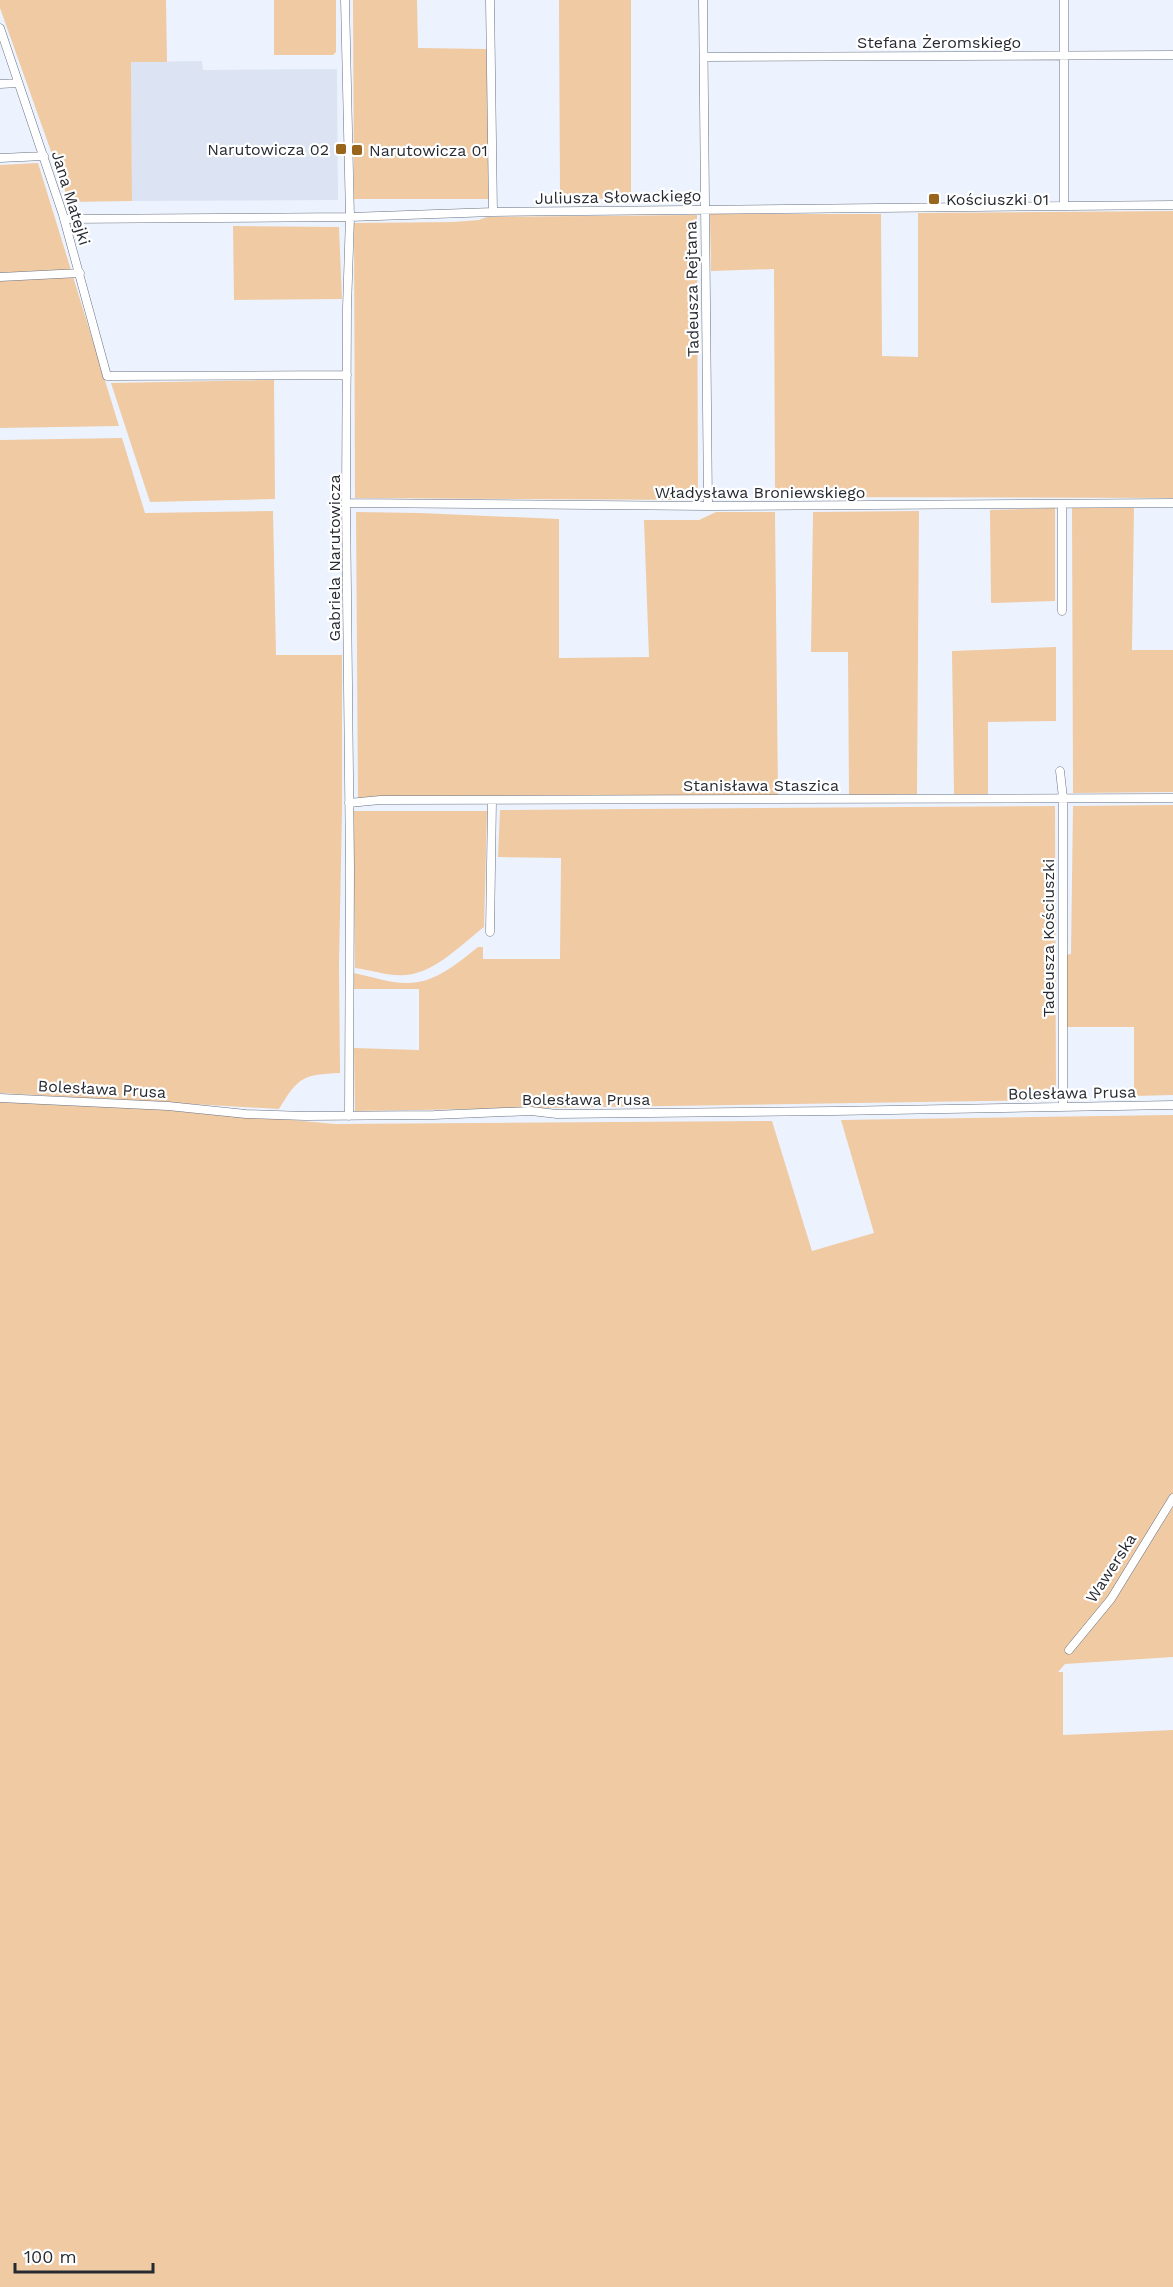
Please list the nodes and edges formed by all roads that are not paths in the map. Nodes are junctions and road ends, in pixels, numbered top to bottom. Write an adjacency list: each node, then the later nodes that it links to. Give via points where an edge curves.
1 (345, 0): 17 (street, Gabriela Narutowicza)
2 (490, 0): 16 (street)
3 (703, 0): 8 (street, Tadeusza Rejtana)
4 (1064, 0): 6 (street)
5 (0, 28): 9 (street, Jana Matejki)
6 (1064, 55): 7 (street, Stefana Żeromskiego); 8 (street, Stefana Żeromskiego); 14 (street)
7 (1173, 55)
8 (704, 57): 15 (street, Tadeusza Rejtana)
9 (18, 83): 10 (street); 11 (street, Jana Matejki)
10 (0, 84)
11 (44, 156): 12 (street); 18 (street, Jana Matejki)
12 (0, 158)
13 (1173, 205): 14 (street, Juliusza Słowackiego)
14 (1064, 206): 15 (street, Juliusza Słowackiego)
15 (704, 209): 16 (street, Juliusza Słowackiego); 25 (street, Tadeusza Rejtana)
16 (493, 212): 17 (street, Juliusza Słowackiego)
17 (350, 217): 18 (street, Juliusza Słowackiego); 21 (street, Gabriela Narutowicza)
18 (64, 219): 19 (street, Jana Matejki)
19 (80, 273): 20 (street); 21 (street, Jana Matejki, via 104,371 109,377)
20 (0, 277)
21 (347, 375): 22 (street, Gabriela Narutowicza)
22 (346, 503): 25 (street, Władysława Broniewskiego); 31 (street, Gabriela Narutowicza)
23 (1173, 503): 24 (street, Władysława Broniewskiego)
24 (1062, 505): 25 (street, Władysława Broniewskiego); 26 (street)
25 (708, 506)
26 (1062, 611)
27 (1060, 771): 28 (street, Tadeusza Kościuszki)
28 (1063, 798): 29 (street, Stanisława Staszica); 30 (street, Stanisława Staszica); 35 (street, Tadeusza Kościuszki)
29 (1173, 798)
30 (492, 801): 31 (street, Stanisława Staszica); 32 (street)
31 (349, 803): 36 (street, Gabriela Narutowicza)
32 (490, 932)
33 (0, 1098): 36 (street, Bolesława Prusa, via 246,1114)
34 (1173, 1105): 35 (street, Bolesława Prusa)
35 (1063, 1106): 36 (street, Bolesława Prusa)
36 (349, 1116)
37 (1173, 1498): 38 (street, Wawerska, via 1111,1599)
38 (1069, 1650)

